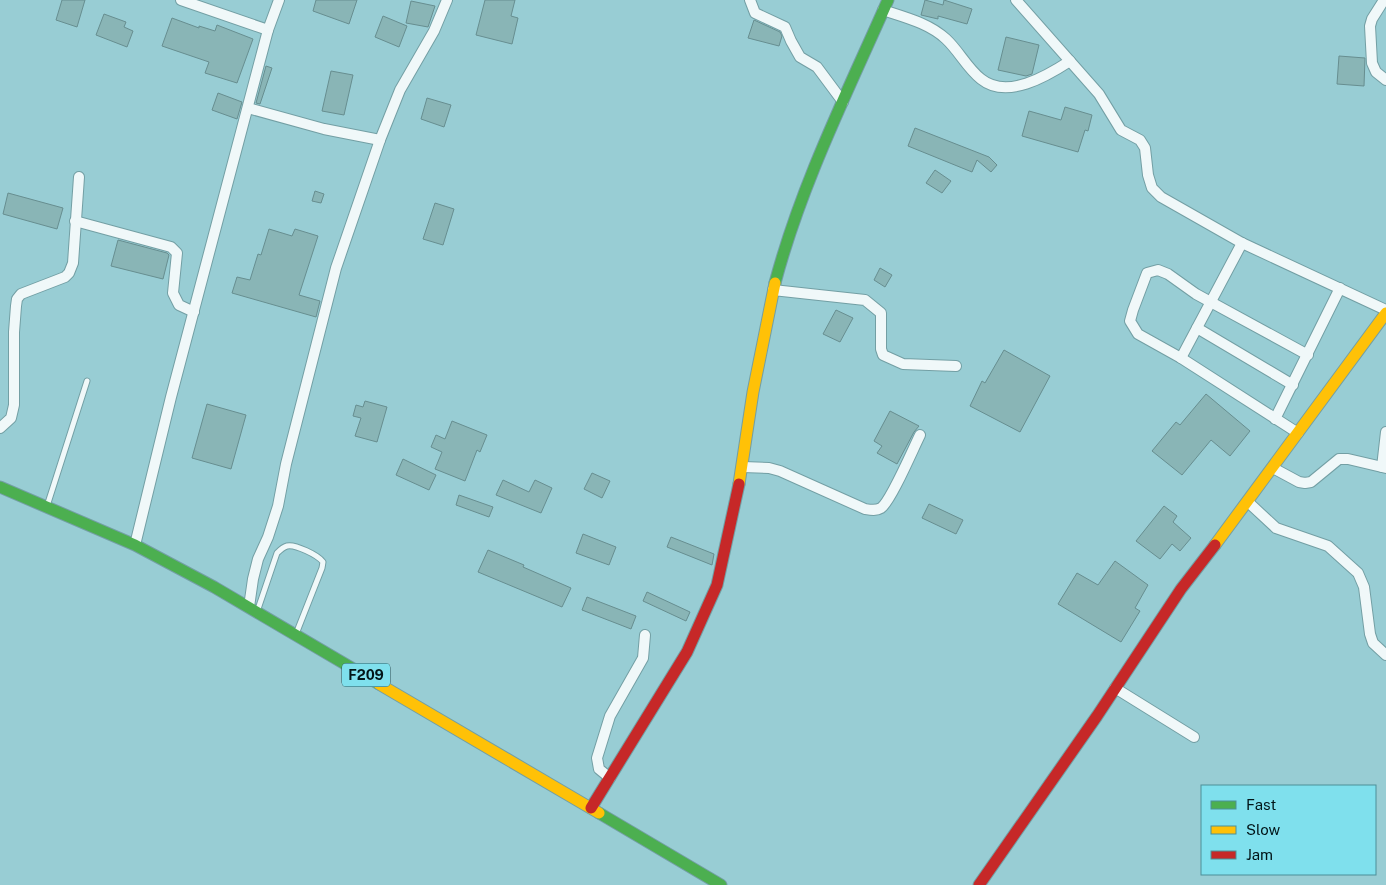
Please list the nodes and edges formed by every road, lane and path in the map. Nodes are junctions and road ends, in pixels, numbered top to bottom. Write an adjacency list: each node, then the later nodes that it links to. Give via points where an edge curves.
1 (181, 0): 8 (street)
2 (279, 0): 8 (street)
3 (447, 0): 13 (street, via 434,31 400,90)
4 (750, 0): 11 (street, via 755,13 786,27 800,57 817,68)
5 (1016, 0): 9 (street)
6 (1384, 0): 10 (street, via 1370,26 1372,63 1376,72)
7 (885, 5): 9 (street, via 935,30 991,85 1003,87 1034,82); 11 (street)
8 (268, 30): 12 (street)
9 (1070, 61): 16 (street, via 1099,94 1121,130 1140,140 1145,148 1152,188 1161,197)
10 (1386, 80)
11 (843, 102): 18 (street, via 815,164 785,246)
12 (248, 108): 13 (street, via 324,129); 20 (street)
13 (380, 140): 40 (street, via 336,268 278,506 253,579)
14 (79, 177): 15 (street)
15 (75, 221): 20 (street, via 171,247 178,253 173,293 179,305); 29 (street, via 73,263 69,273 20,294 17,299 14,405 11,418)
16 (1242, 243): 17 (street); 19 (street)
17 (1340, 288): 21 (street); 23 (street)
18 (773, 290): 25 (street, via 865,300 881,313 880,349 883,355 903,364); 33 (street, via 753,392)
19 (1211, 301): 22 (street); 23 (street); 24 (street, via 1168,274 1158,270 1147,274 1130,322 1138,334)
20 (194, 312): 39 (street)
21 (1386, 312): 31 (street)
22 (1197, 328): 24 (street); 27 (street)
23 (1308, 355): 27 (street)
24 (1181, 358): 28 (street)
25 (956, 366)
26 (87, 381): 38 (lane)
27 (1293, 385): 28 (street)
28 (1275, 419): 31 (street)
29 (0, 428)
30 (1386, 432): 35 (street)
31 (1298, 433): 34 (street)
32 (920, 434): 33 (street, via 892,490 882,507 876,510 865,509 780,471)
33 (743, 466): 46 (street, via 717,585 687,652)
34 (1273, 468): 35 (street, via 1305,483 1311,482 1339,459); 37 (street)
35 (1384, 468)
36 (0, 487): 38 (street, F209)
37 (1248, 502): 43 (street, via 1276,528 1328,546 1358,573 1364,587 1373,643); 44 (street, via 1181,589)
38 (47, 506): 39 (street, F209)
39 (134, 545): 40 (street, F209)
40 (254, 610): 41 (street, F209); 41 (lane, via 277,553 284,547 290,545 319,556 322,568)
41 (296, 634): 47 (street, F209)
42 (645, 635): 46 (street, via 643,658 610,716 597,758 599,769)
43 (1386, 655)
44 (1115, 688): 45 (street); 49 (street)
45 (1194, 737)
46 (610, 778): 47 (street)
47 (591, 808): 48 (street, F209)
48 (721, 885)
49 (979, 885)

